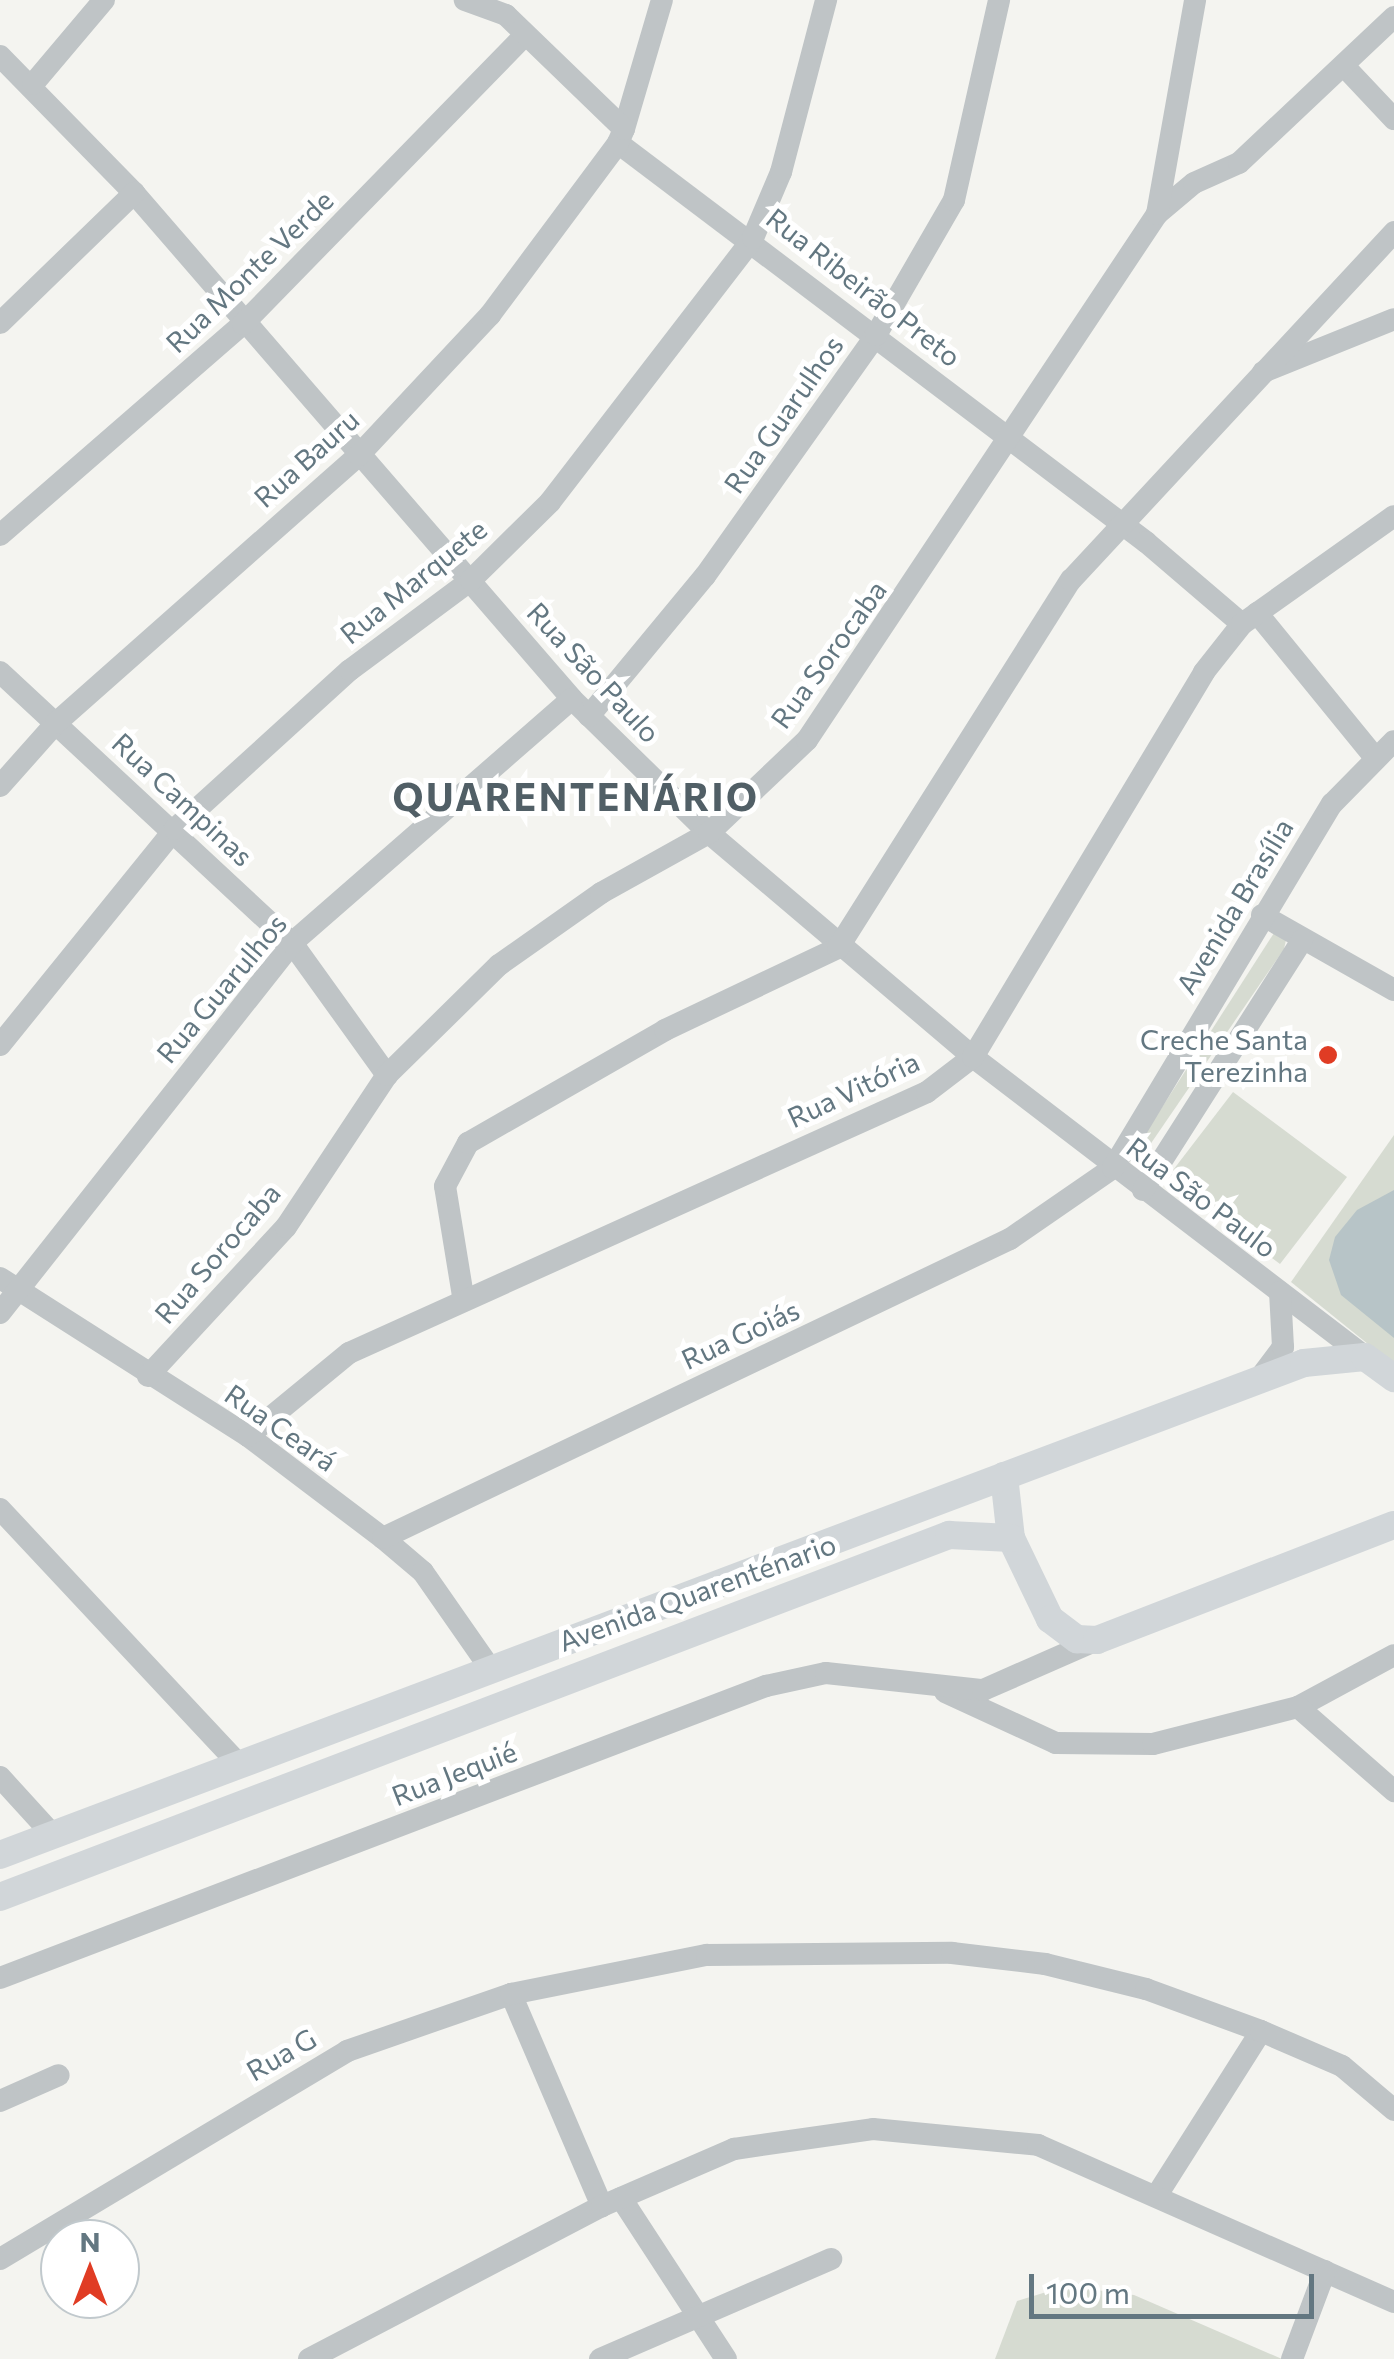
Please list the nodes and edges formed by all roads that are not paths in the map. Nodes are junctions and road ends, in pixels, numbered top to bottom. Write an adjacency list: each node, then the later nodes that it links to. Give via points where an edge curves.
1 (104, 0): 12 (street)
2 (465, 0): 7 (street, Rua Ribeirão Preto)
3 (662, 0): 14 (street, Rua Bauru)
4 (826, 0): 18 (street, Rua Marquete, via 781,172)
5 (999, 0): 22 (street, Rua Guarulhos, via 954,200)
6 (1196, 0): 16 (street, Rua Sorocaba)
7 (508, 7): 9 (street, Rua Ribeirão Preto)
8 (1394, 17): 11 (street)
9 (525, 35): 14 (street, Rua Ribeirão Preto); 21 (street, Rua Monte Verde)
10 (0, 56): 12 (street, Rua São Paulo)
11 (1344, 66): 13 (street); 16 (street, via 1239,163 1194,183)
12 (34, 84): 15 (street, Rua São Paulo)
13 (1394, 119)
14 (621, 136): 18 (street, Rua Ribeirão Preto); 25 (street, Rua Bauru, via 490,315)
15 (134, 194): 20 (street); 21 (street, Rua São Paulo)
16 (1157, 214): 24 (street, Rua Sorocaba)
17 (1394, 232): 23 (street)
18 (752, 238): 22 (street, Rua Ribeirão Preto); 29 (street, Rua Marquete, via 550,502)
19 (1394, 319): 23 (street)
20 (0, 324)
21 (243, 324): 25 (street, Rua São Paulo); 28 (street, Rua Monte Verde)
22 (876, 335): 24 (street, Rua Ribeirão Preto); 32 (street, Rua Guarulhos, via 705,576)
23 (1251, 377): 27 (street)
24 (1012, 438): 27 (street, Rua Ribeirão Preto); 38 (street, Rua Sorocaba, via 808,740)
25 (359, 455): 29 (street, Rua São Paulo); 33 (street, Rua Bauru)
26 (1394, 516): 30 (street, Rua Vitória)
27 (1123, 526): 30 (street, Rua Ribeirão Preto); 42 (street, via 1070,580)
28 (0, 535)
29 (471, 580): 32 (street, Rua São Paulo); 37 (street, Rua Marquete, via 350,670)
30 (1249, 619): 35 (street, Rua Ribeirão Preto); 45 (street, Rua Vitória, via 1204,672)
31 (0, 672): 33 (street, Rua Campinas)
32 (580, 708): 38 (street, Rua São Paulo); 41 (street, Rua Guarulhos)
33 (56, 723): 36 (street, Rua Bauru); 37 (street, Rua Campinas)
34 (1394, 742): 35 (street, Avenida Brasília)
35 (1373, 755): 39 (street, Avenida Brasília)
36 (0, 786)
37 (175, 829): 41 (street, Rua Campinas); 44 (street, Rua Marquete)
38 (709, 832): 42 (street, Rua São Paulo); 46 (street, Rua Sorocaba, via 601,892 499,965)
39 (1262, 914): 40 (street); 47 (street, Avenida Brasília)
40 (1302, 940): 43 (street); 48 (street)
41 (292, 943): 46 (street, Rua Campinas); 49 (street, Rua Guarulhos)
42 (838, 948): 45 (street, Rua São Paulo); 51 (street, via 665,1030 468,1144 445,1186)
43 (1394, 990)
44 (0, 1045)
45 (974, 1057): 47 (street, Rua São Paulo); 51 (street, Rua Vitória, via 927,1092)
46 (387, 1075): 54 (street, Rua Sorocaba, via 286,1227)
47 (1113, 1168): 48 (street, Rua São Paulo); 61 (street, Rua Goiás, via 1010,1239)
48 (1143, 1190): 50 (street, Rua São Paulo)
49 (9, 1284): 52 (street, Rua Guarulhos); 54 (street, Rua Ceará)
50 (1280, 1292): 53 (street, Rua São Paulo); 56 (street, via 1284,1347)
51 (462, 1296): 57 (street, Rua Vitória, via 349,1353)
52 (0, 1313)
53 (1364, 1358): 55 (main road); 56 (main road, Avenida Quarenténario, via 1304,1363)
54 (148, 1376): 57 (street, Rua Ceará)
55 (1394, 1378)
56 (1256, 1382): 58 (main road, Avenida Quarenténario)
57 (248, 1436): 61 (street, Rua Ceará)
58 (1004, 1476): 62 (main road); 65 (main road, Avenida Quarenténario)
59 (0, 1509): 68 (street)
60 (1394, 1525): 63 (main road)
61 (383, 1538): 65 (street, Rua Ceará, via 423,1572)
62 (1011, 1538): 63 (main road, via 1056,1628); 73 (main road, via 949,1535)
63 (1097, 1640): 66 (street, via 1008,1684)
64 (1394, 1655): 67 (street)
65 (490, 1668): 68 (main road, Avenida Quarenténario)
66 (938, 1688): 67 (street, via 1022,1733 1106,1747 1210,1735); 74 (street, Rua Jequié, via 826,1673 766,1686)
67 (1298, 1707): 70 (street)
68 (238, 1763): 71 (main road, Avenida Quarenténario)
69 (0, 1777): 71 (street)
70 (1394, 1790)
71 (53, 1835): 72 (main road, Avenida Quarenténario)
72 (0, 1855)
73 (0, 1896)
74 (0, 1978)
75 (511, 1994): 76 (street, Rua G, via 708,1955 952,1953 1046,1964 1146,1989); 81 (street); 82 (street, Rua G, via 347,2050)
76 (1262, 2032): 79 (street, Rua G, via 1342,2066); 80 (street)
77 (58, 2075): 78 (street)
78 (0, 2101)
79 (1394, 2110)
80 (1157, 2195): 81 (street, via 1038,2145 873,2128 734,2149); 84 (street)
81 (612, 2202): 86 (street); 87 (street)
82 (0, 2259)
83 (831, 2259): 86 (street)
84 (1325, 2270): 85 (street); 90 (street)
85 (1394, 2302)
86 (692, 2312): 88 (street); 89 (street)
87 (309, 2359)
88 (600, 2359)
89 (726, 2359)
90 (1292, 2359)

